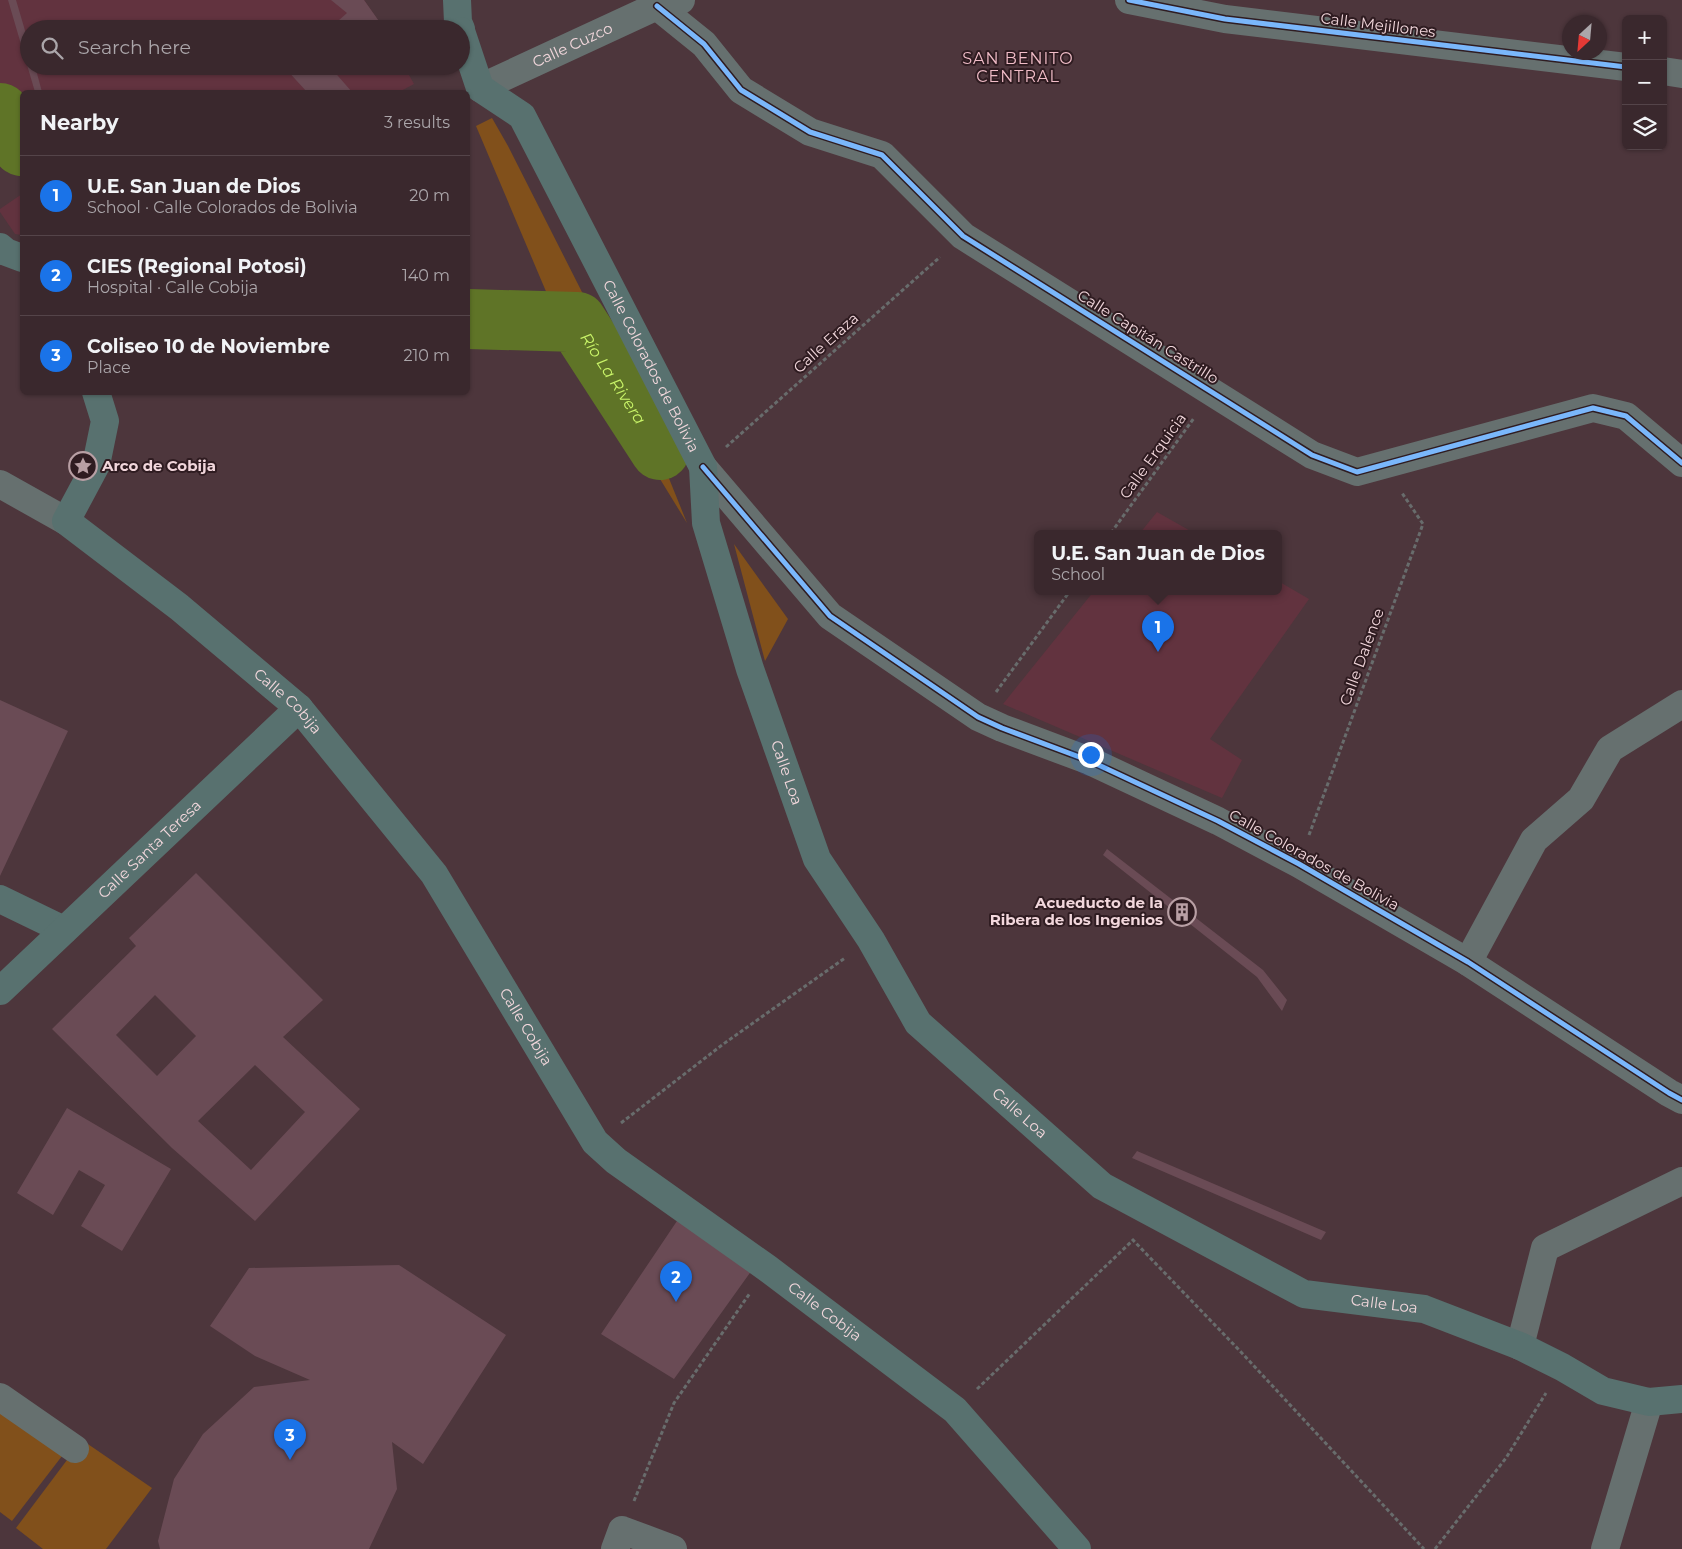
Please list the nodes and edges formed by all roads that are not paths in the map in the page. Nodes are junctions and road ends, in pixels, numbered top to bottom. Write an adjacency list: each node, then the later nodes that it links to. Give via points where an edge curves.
1 (458, 0): 4 (main road)
2 (1129, 0): 5 (street, Calle Mejillones, via 1225,19)
3 (669, 3): 9 (street, Calle Cuzco); 13 (street, Calle Capitán Castrillo, via 742,90 810,132 882,156 963,236 1312,455 1357,472 1593,408 1626,416)
4 (458, 20)
5 (1622, 67)
6 (1667, 72): 8 (street)
7 (470, 74): 9 (main road)
8 (1682, 74)
9 (474, 93): 14 (main road, Calle Colorados de Bolivia, via 522,116)
10 (0, 247): 11 (main road)
11 (20, 257)
12 (97, 395): 16 (main road, via 105,421 96,465)
13 (1682, 463)
14 (703, 467): 21 (street, Calle Colorados de Bolivia, via 830,616 978,717 1090,761 1218,820); 25 (main road, Calle Loa, via 706,524 750,669 817,859 870,940 918,1023 1102,1186 1304,1294 1424,1309)
15 (0, 484): 16 (street, Calle Cobija)
16 (66, 521): 18 (main road, Calle Cobija, via 179,607)
17 (1682, 704): 21 (street, via 1610,749 1581,800 1534,840)
18 (299, 708): 20 (main road, Calle Santa Teresa); 32 (main road, Calle Cobija, via 434,874 595,1142 616,1161 767,1268 955,1410)
19 (0, 899): 20 (main road)
20 (64, 930): 22 (main road, Calle Santa Teresa)
21 (1468, 962): 23 (street, Calle Colorados de Bolivia)
22 (0, 991)
23 (1682, 1100)
24 (1682, 1180): 25 (street, via 1545,1248)
25 (1520, 1346): 28 (main road, Calle Loa, via 1603,1391)
26 (0, 1397): 29 (street)
27 (1682, 1399): 28 (main road, Calle Loa)
28 (1649, 1402): 33 (street)
29 (75, 1449)
30 (619, 1540): 31 (street)
31 (672, 1549)
32 (1077, 1549)
33 (1605, 1549)

